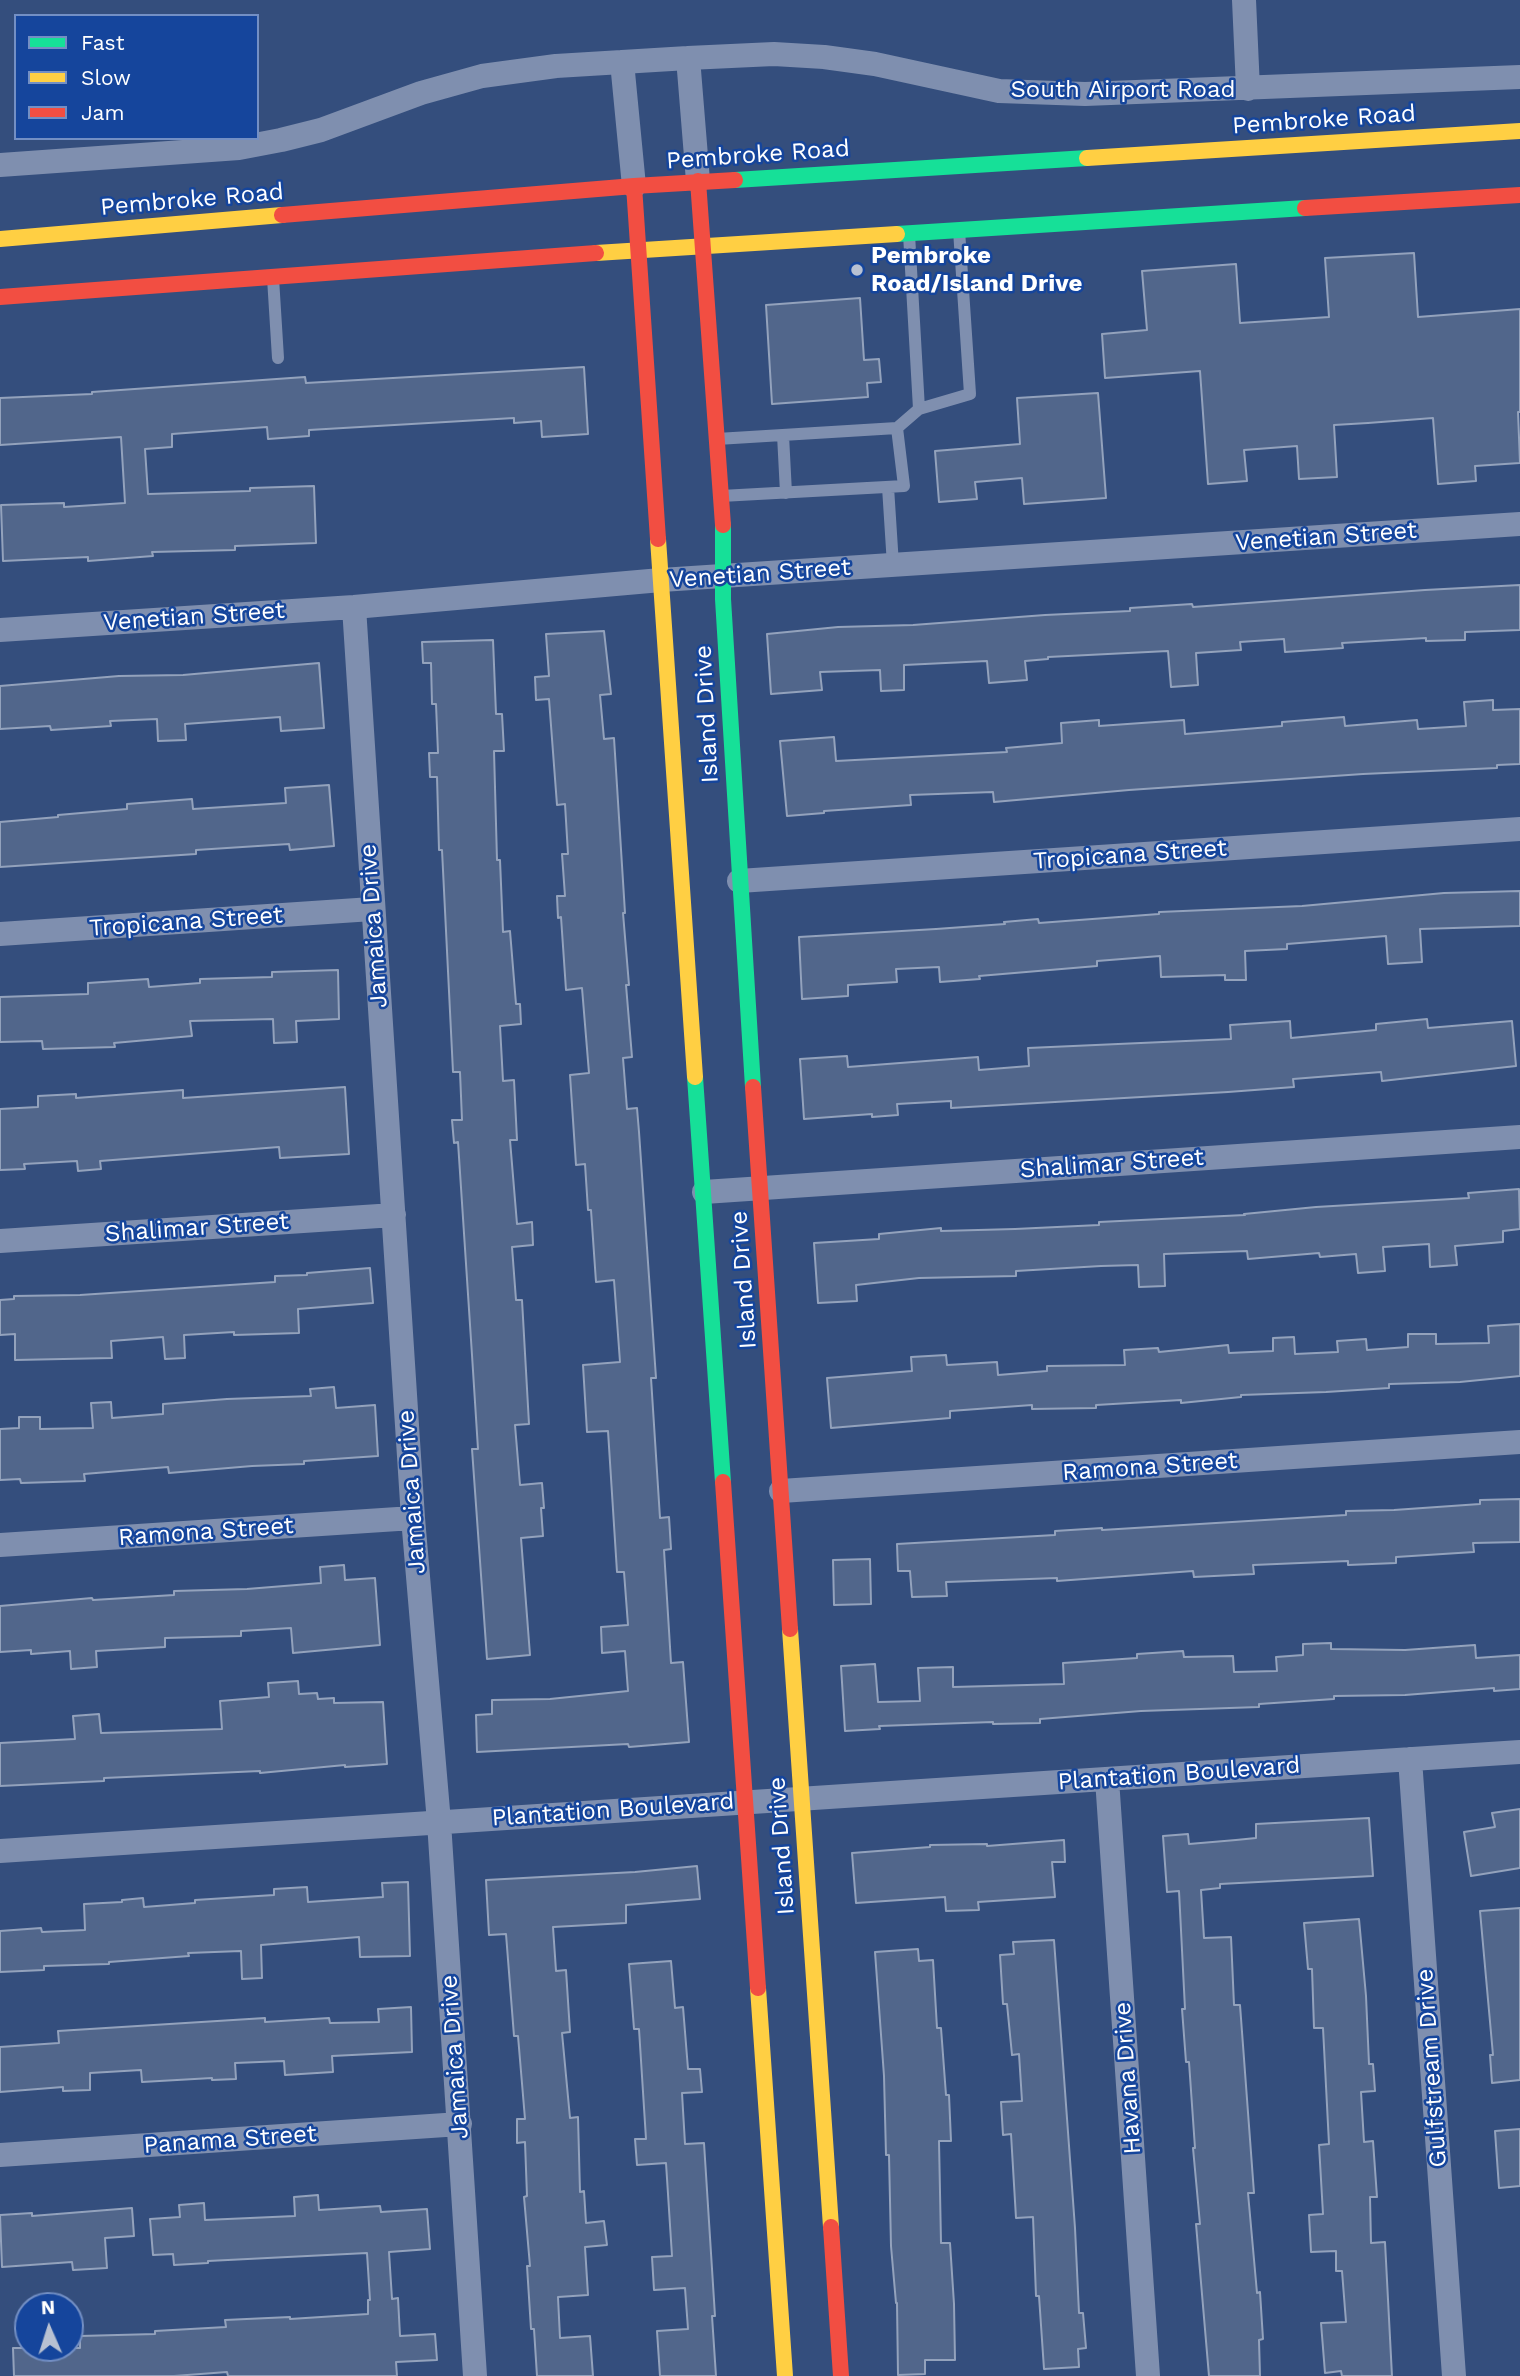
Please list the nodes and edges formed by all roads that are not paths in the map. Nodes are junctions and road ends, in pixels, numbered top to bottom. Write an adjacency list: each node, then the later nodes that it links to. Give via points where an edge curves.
1 (1244, 0): 5 (street)
2 (688, 58): 3 (street, South Airport Road); 5 (street, South Airport Road, via 824,57 999,91 1126,94); 8 (street)
3 (622, 62): 7 (street, South Airport Road, via 482,76 321,130 239,148); 9 (street)
4 (1520, 77): 5 (street, South Airport Road)
5 (1248, 89)
6 (1520, 131): 8 (street, Pembroke Road)
7 (0, 165)
8 (698, 181): 9 (street, Pembroke Road); 14 (street, Island Drive)
9 (634, 186): 13 (street, Pembroke Road); 15 (street, Island Drive)
10 (1520, 195): 11 (street)
11 (959, 230): 12 (street); 19 (lane, via 970,394)
12 (909, 233): 14 (street); 19 (lane)
13 (0, 239)
14 (703, 247): 15 (street); 22 (street, Island Drive)
15 (638, 250): 16 (street); 29 (street, Island Drive)
16 (272, 277): 17 (street); 18 (lane)
17 (0, 297)
18 (278, 358)
19 (919, 409): 20 (lane)
20 (897, 428): 21 (lane); 23 (lane, via 904,486)
21 (783, 435): 22 (lane); 24 (lane)
22 (717, 439): 25 (street, Island Drive)
23 (888, 487): 24 (lane); 27 (lane)
24 (786, 493): 25 (lane)
25 (721, 496): 28 (street, Island Drive)
26 (1520, 524): 27 (street, Venetian Street)
27 (893, 565): 28 (street, Venetian Street)
28 (723, 576): 29 (street, Venetian Street); 33 (street, Island Drive)
29 (661, 580): 30 (street, Venetian Street); 38 (street, Island Drive)
30 (354, 607): 31 (street, Venetian Street); 34 (street, Jamaica Drive)
31 (0, 630)
32 (1520, 829): 33 (street, Tropicana Street)
33 (739, 881): 37 (street, Island Drive)
34 (372, 909): 35 (street, Tropicana Street); 39 (street, Jamaica Drive)
35 (0, 934)
36 (1520, 1137): 37 (street, Shalimar Street)
37 (760, 1188): 38 (street, Shalimar Street); 42 (street, Island Drive)
38 (704, 1192): 49 (street, Island Drive)
39 (394, 1215): 40 (street, Shalimar Street); 43 (street, Jamaica Drive)
40 (0, 1241)
41 (1520, 1442): 42 (street, Ramona Street)
42 (781, 1491): 48 (street, Island Drive)
43 (413, 1518): 44 (street, Ramona Street); 50 (street, Jamaica Drive)
44 (0, 1545)
45 (1520, 1752): 46 (street, Plantation Boulevard)
46 (1410, 1759): 47 (street, Plantation Boulevard); 58 (street, Gulfstream Drive)
47 (1107, 1779): 48 (street, Plantation Boulevard); 57 (street, Havana Drive)
48 (802, 1798): 49 (street, Plantation Boulevard); 56 (street, Island Drive)
49 (747, 1802): 50 (street, Plantation Boulevard); 55 (street, Island Drive)
50 (439, 1822): 51 (street, Plantation Boulevard); 52 (street, Jamaica Drive)
51 (0, 1851)
52 (460, 2124): 53 (street, Panama Street); 54 (street, Jamaica Drive)
53 (0, 2155)
54 (475, 2376)
55 (785, 2376)
56 (841, 2376)
57 (1148, 2376)
58 (1454, 2376)

